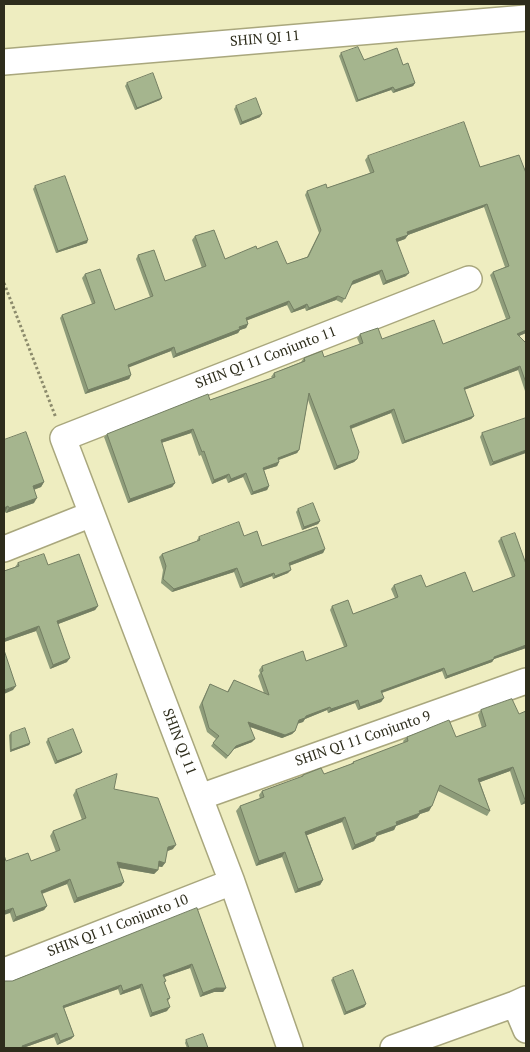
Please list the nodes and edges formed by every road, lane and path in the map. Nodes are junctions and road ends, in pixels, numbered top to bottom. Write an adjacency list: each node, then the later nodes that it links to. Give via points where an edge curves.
1 (526, 18): 2 (street, SHIN QI 11)
2 (4, 62)
3 (469, 279): 5 (street, SHIN QI 11 Conjunto 11)
4 (4, 283): 5 (path)
5 (63, 438): 6 (street, SHIN QI 11)
6 (92, 514): 7 (street); 9 (street, SHIN QI 11)
7 (4, 549)
8 (526, 681): 9 (street, SHIN QI 11 Conjunto 9)
9 (200, 797): 10 (street, SHIN QI 11)
10 (232, 882): 11 (street, SHIN QI 11 Conjunto 10); 14 (street, SHIN QI 11)
11 (4, 971)
12 (521, 1001): 13 (street); 15 (street)
13 (526, 1030)
14 (290, 1048)
15 (393, 1048)

